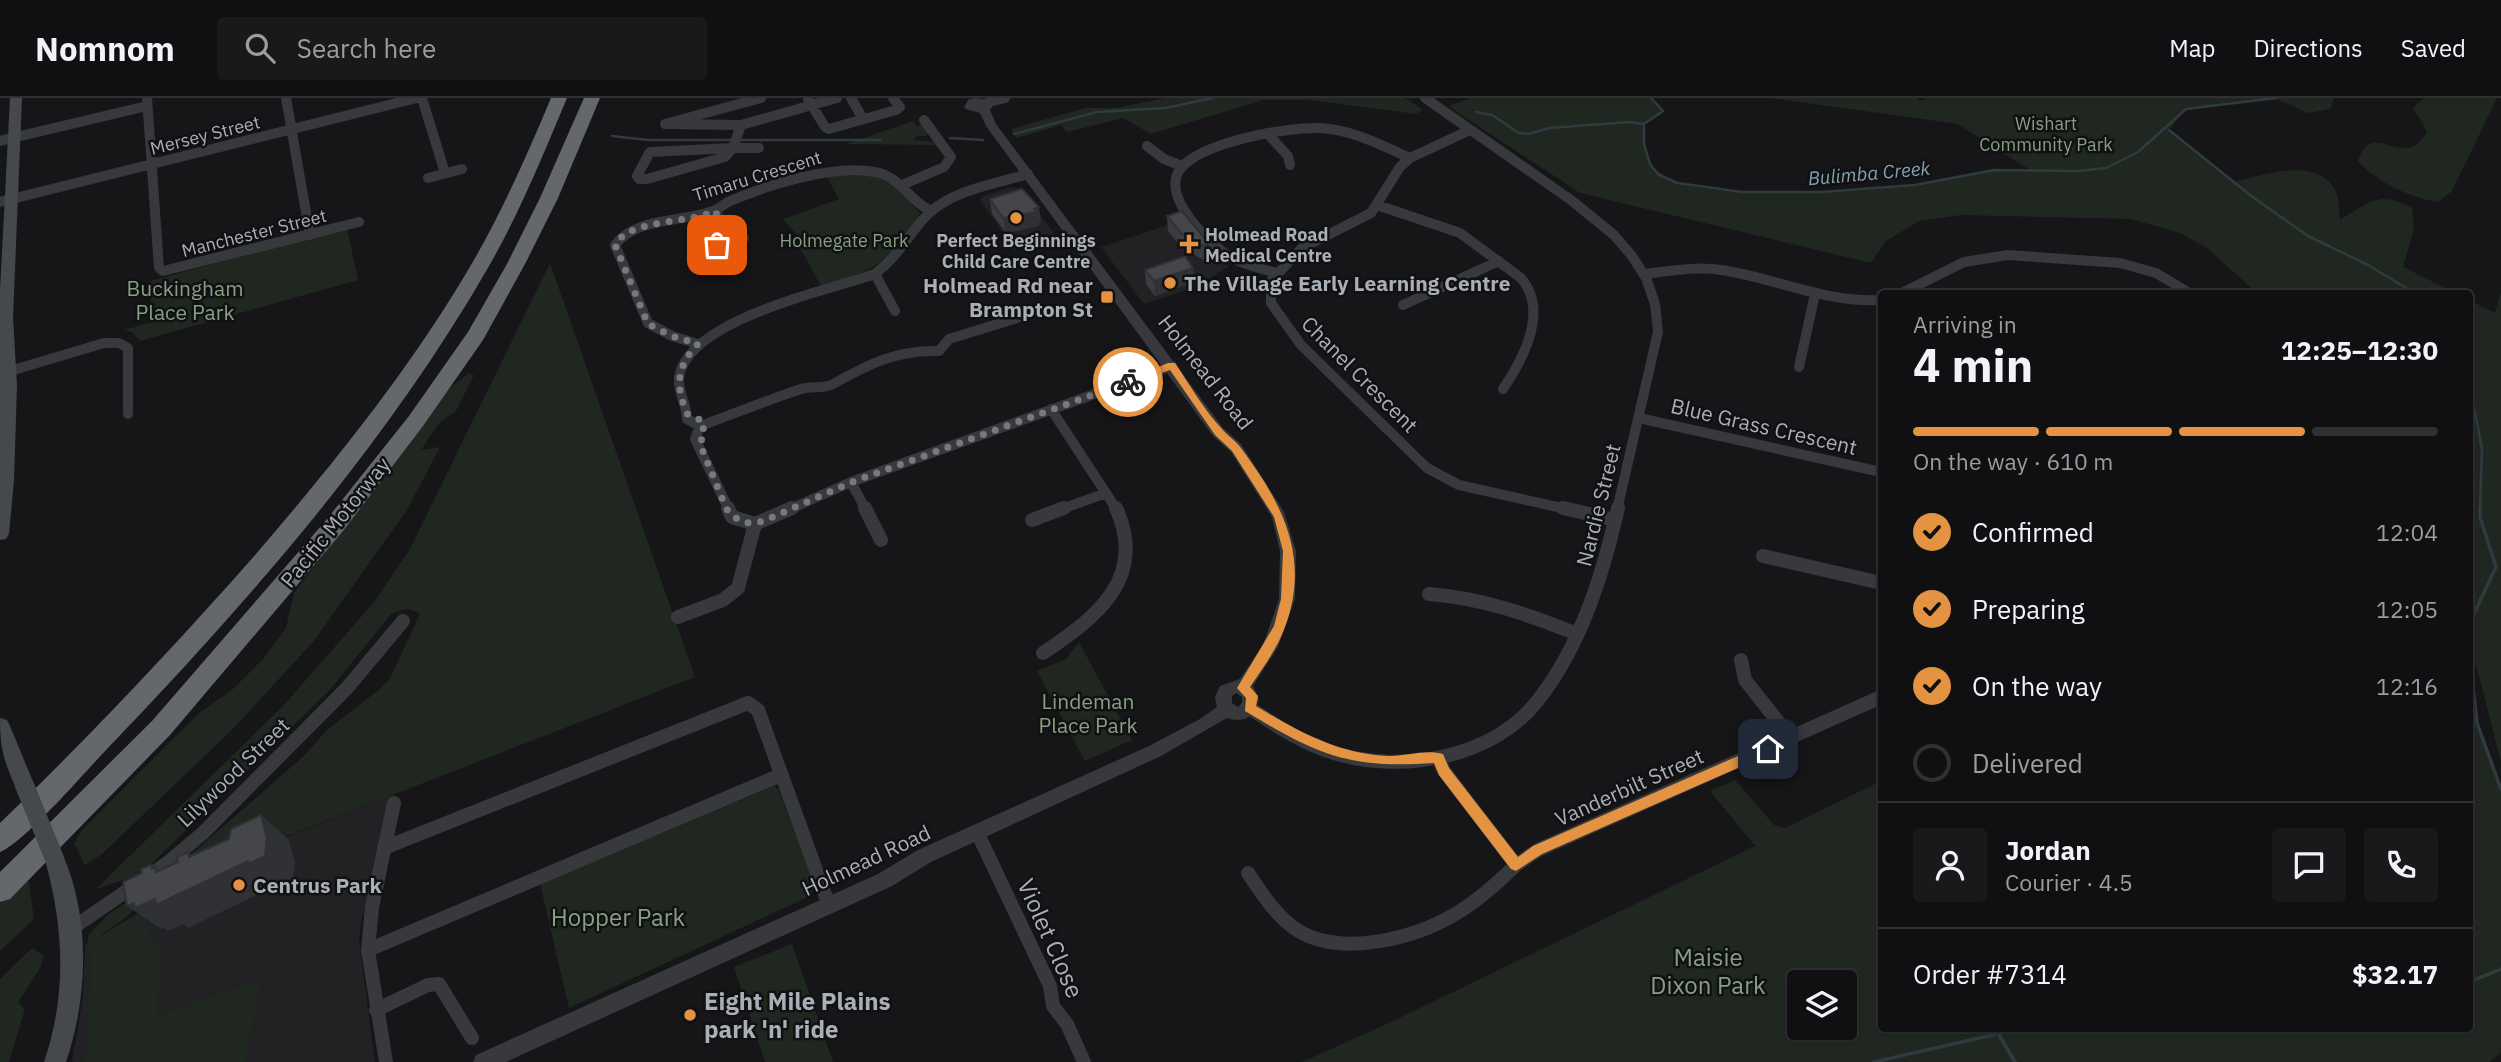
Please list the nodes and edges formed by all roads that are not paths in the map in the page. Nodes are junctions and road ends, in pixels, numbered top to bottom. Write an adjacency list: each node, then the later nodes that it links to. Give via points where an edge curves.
1 (16, 98): 24 (main road)
2 (286, 98): 21 (street)
3 (420, 98): 21 (street, Mersey Street); 33 (street)
4 (559, 98): 93 (highway, Pacific Motorway, via 514,202 480,266 355,448 183,651)
5 (592, 98): 97 (highway, Pacific Motorway, via 516,264 475,335 415,421 335,526 161,727)
6 (761, 98): 15 (street); 16 (street)
7 (837, 98): 12 (street)
8 (851, 98): 17 (street)
9 (893, 98): 17 (street, via 900,107 896,110)
10 (1005, 98): 14 (street)
11 (1425, 98): 22 (street, Nardie Street)
12 (810, 101): 16 (street); 17 (street, via 830,129)
13 (147, 102): 24 (street); 29 (street, Manchester Street)
14 (980, 102): 34 (street, Holmead Road, via 990,124)
15 (721, 108): 19 (street); 19 (street, via 665,124)
16 (773, 116): 20 (street)
17 (863, 119)
18 (924, 120): 36 (street, via 951,157 943,167)
19 (730, 125): 20 (street)
20 (741, 125): 25 (street)
21 (292, 130): 29 (street, Mersey Street); 42 (street)
22 (1470, 130): 28 (street); 50 (street, Nardie Street, via 1602,223)
23 (1267, 133): 28 (street, via 1307,128 1341,131); 30 (street, via 1288,156); 31 (street, via 1212,150)
24 (7, 139): 37 (main road)
25 (735, 143): 25 (street, via 725,157 647,179 637,176 650,152); 27 (street)
26 (1147, 146): 31 (street)
27 (759, 148)
28 (1410, 158): 38 (street)
29 (151, 164): 37 (street, Mersey Street); 42 (street, Manchester Street, via 159,268 163,271)
30 (1290, 165)
31 (1182, 166): 48 (street, via 1176,178 1178,202 1219,250)
32 (462, 169): 33 (street)
33 (445, 173): 35 (street)
34 (1028, 174): 39 (street, via 964,194); 59 (street, Holmead Road)
35 (428, 178)
36 (902, 185): 39 (street, Timaru Crescent, via 924,208); 40 (street, Timaru Crescent, via 879,172 820,173)
37 (5, 201): 46 (main road)
38 (1377, 205): 47 (street, via 1460,233); 48 (street, via 1361,219 1302,248)
39 (933, 210): 49 (street, via 893,260)
40 (715, 211): 43 (street); 58 (street, Timaru Crescent, via 629,232 615,245 648,324)
41 (359, 222): 42 (street, Manchester Street)
42 (310, 235)
43 (727, 235): 44 (street); 45 (street)
44 (744, 238)
45 (717, 245)
46 (4, 252): 61 (main road)
47 (1499, 261): 55 (street); 62 (street, via 1530,288 1535,313 1514,374)
48 (1277, 273): 71 (street, Chanel Crescent, via 1270,292 1279,317 1301,345 1427,468 1459,485)
49 (875, 274): 57 (street); 58 (street, via 740,319)
50 (1645, 274): 53 (street, via 1723,271); 65 (street, Nardie Street, via 1658,332)
51 (1908, 290): 52 (street, via 1972,259 2008,256 2120,261 2156,273)
52 (2184, 290)
53 (1815, 294): 54 (street); 60 (street)
54 (1878, 300)
55 (1403, 305)
56 (1025, 310): 66 (street, via 1017,318 949,339 939,351 926,356 908,354 854,370 844,381 821,391 801,389)
57 (895, 311)
58 (698, 344): 66 (street, via 685,360 678,384 689,420)
59 (1172, 366): 63 (street); 83 (street, Holmead Road, via 1218,432 1236,448 1272,502 1285,534 1290,566 1283,616 1270,647)
60 (1799, 367)
61 (4, 373): 64 (street, via 104,343 119,343 128,348); 73 (main road, via 6,481)
62 (1503, 389)
63 (1051, 409): 68 (street); 69 (street)
64 (128, 414)
65 (1639, 418): 67 (street, Blue Grass Crescent); 71 (street, Nardie Street)
66 (700, 426): 72 (street, via 695,439 732,517)
67 (1878, 471)
68 (852, 482): 72 (street); 74 (street)
69 (1105, 493): 70 (street); 81 (street, via 1120,514 1128,537 1117,585 1097,612)
70 (1032, 520)
71 (1615, 520): 80 (street, Nardie Street, via 1605,565)
72 (755, 524): 78 (street, via 738,588 723,600)
73 (0, 534)
74 (881, 540)
75 (1763, 556): 76 (street)
76 (1878, 582)
77 (1429, 594): 80 (street, via 1499,604)
78 (678, 617)
79 (402, 621): 99 (street, Lilywood Street, via 347,688 202,833 166,864)
80 (1575, 633): 89 (street, Nardie Street, via 1546,691 1530,710 1505,731)
81 (1043, 653)
82 (1741, 660): 88 (street, via 1745,680)
83 (1243, 688): 85 (street, via 1252,696); 86 (street, Holmead Road, via 1224,694 1222,702)
84 (1878, 698): 88 (street, Vanderbilt Street)
85 (1250, 708): 86 (street, via 1240,713); 89 (street, Nardie Street, via 1336,753 1388,761)
86 (1227, 709): 92 (street, Holmead Road, via 1155,751)
87 (0, 726): 99 (main road, bridge, via 55,860)
88 (1791, 738): 95 (street, Vanderbilt Street, via 1538,850)
89 (1438, 758): 95 (street)
90 (781, 775): 94 (street, via 758,710 748,703); 98 (street); 100 (street)
91 (394, 803): 94 (street)
92 (977, 832): 98 (street, Holmead Road, via 922,855 887,879); 106 (street, Violet Close, via 1050,986 1052,1006 1067,1024)
93 (0, 840)
94 (384, 848): 100 (street)
95 (1516, 865): 96 (street, Vanderbilt Street, via 1448,918 1374,940 1341,942 1316,939 1287,923)
96 (1248, 873)
97 (0, 890)
98 (828, 903): 105 (street, Holmead Road)
99 (70, 922): 103 (main road, via 68,1004)
100 (368, 950): 101 (street)
101 (376, 1010): 102 (street, via 428,985 439,985); 104 (street)
102 (471, 1038)
103 (57, 1060)
104 (386, 1062)
105 (483, 1062)
106 (1084, 1062)

